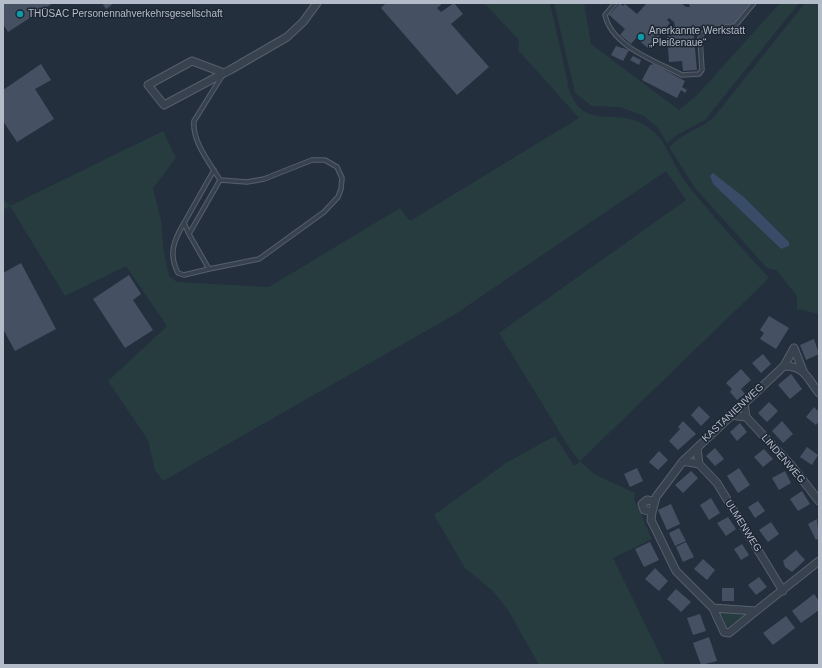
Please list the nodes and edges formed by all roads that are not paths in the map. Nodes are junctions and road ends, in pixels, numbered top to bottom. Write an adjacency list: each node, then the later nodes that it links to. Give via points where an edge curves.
1 (317, 3): 4 (street, via 303,22 287,37)
2 (615, 3): 3 (lane, via 605,16 616,38 682,75 699,74 702,70 701,34 707,29 735,26)
3 (754, 3)
4 (224, 73): 4 (street, via 164,105 148,85 192,61); 5 (lane, via 194,121 193,128)
5 (214, 170): 6 (lane); 7 (lane)
6 (220, 180): 8 (lane); 9 (lane, via 247,182 264,179 312,160 325,160 337,167 342,178 342,189 324,212 259,259)
7 (184, 223): 8 (lane); 9 (lane, via 174,241 173,264 178,273 184,275)
8 (189, 234): 9 (lane)
9 (209, 269)
10 (784, 366): 11 (street, via 793,366); 11 (street, KASTANIENWEG, via 794,348); 13 (street, KASTANIENWEG)
11 (803, 371): 12 (street)
12 (819, 393)
13 (744, 402): 14 (street, KASTANIENWEG); 15 (street)
14 (730, 415): 15 (street); 16 (street, KASTANIENWEG)
15 (746, 417): 20 (street, LINDENWEG, via 791,465)
16 (697, 448): 17 (street, KASTANIENWEG); 18 (street)
17 (683, 462): 18 (street); 19 (street, KASTANIENWEG)
18 (698, 464): 23 (street, ULMENWEG, via 717,483)
19 (655, 499): 21 (street); 21 (street, KASTANIENWEG, via 642,504 644,510)
20 (819, 501)
21 (652, 512): 24 (street, via 651,520 676,571)
22 (819, 561): 23 (street)
23 (783, 591): 25 (street)
24 (713, 608): 25 (street); 25 (street, via 724,632 729,633)
25 (756, 611)

